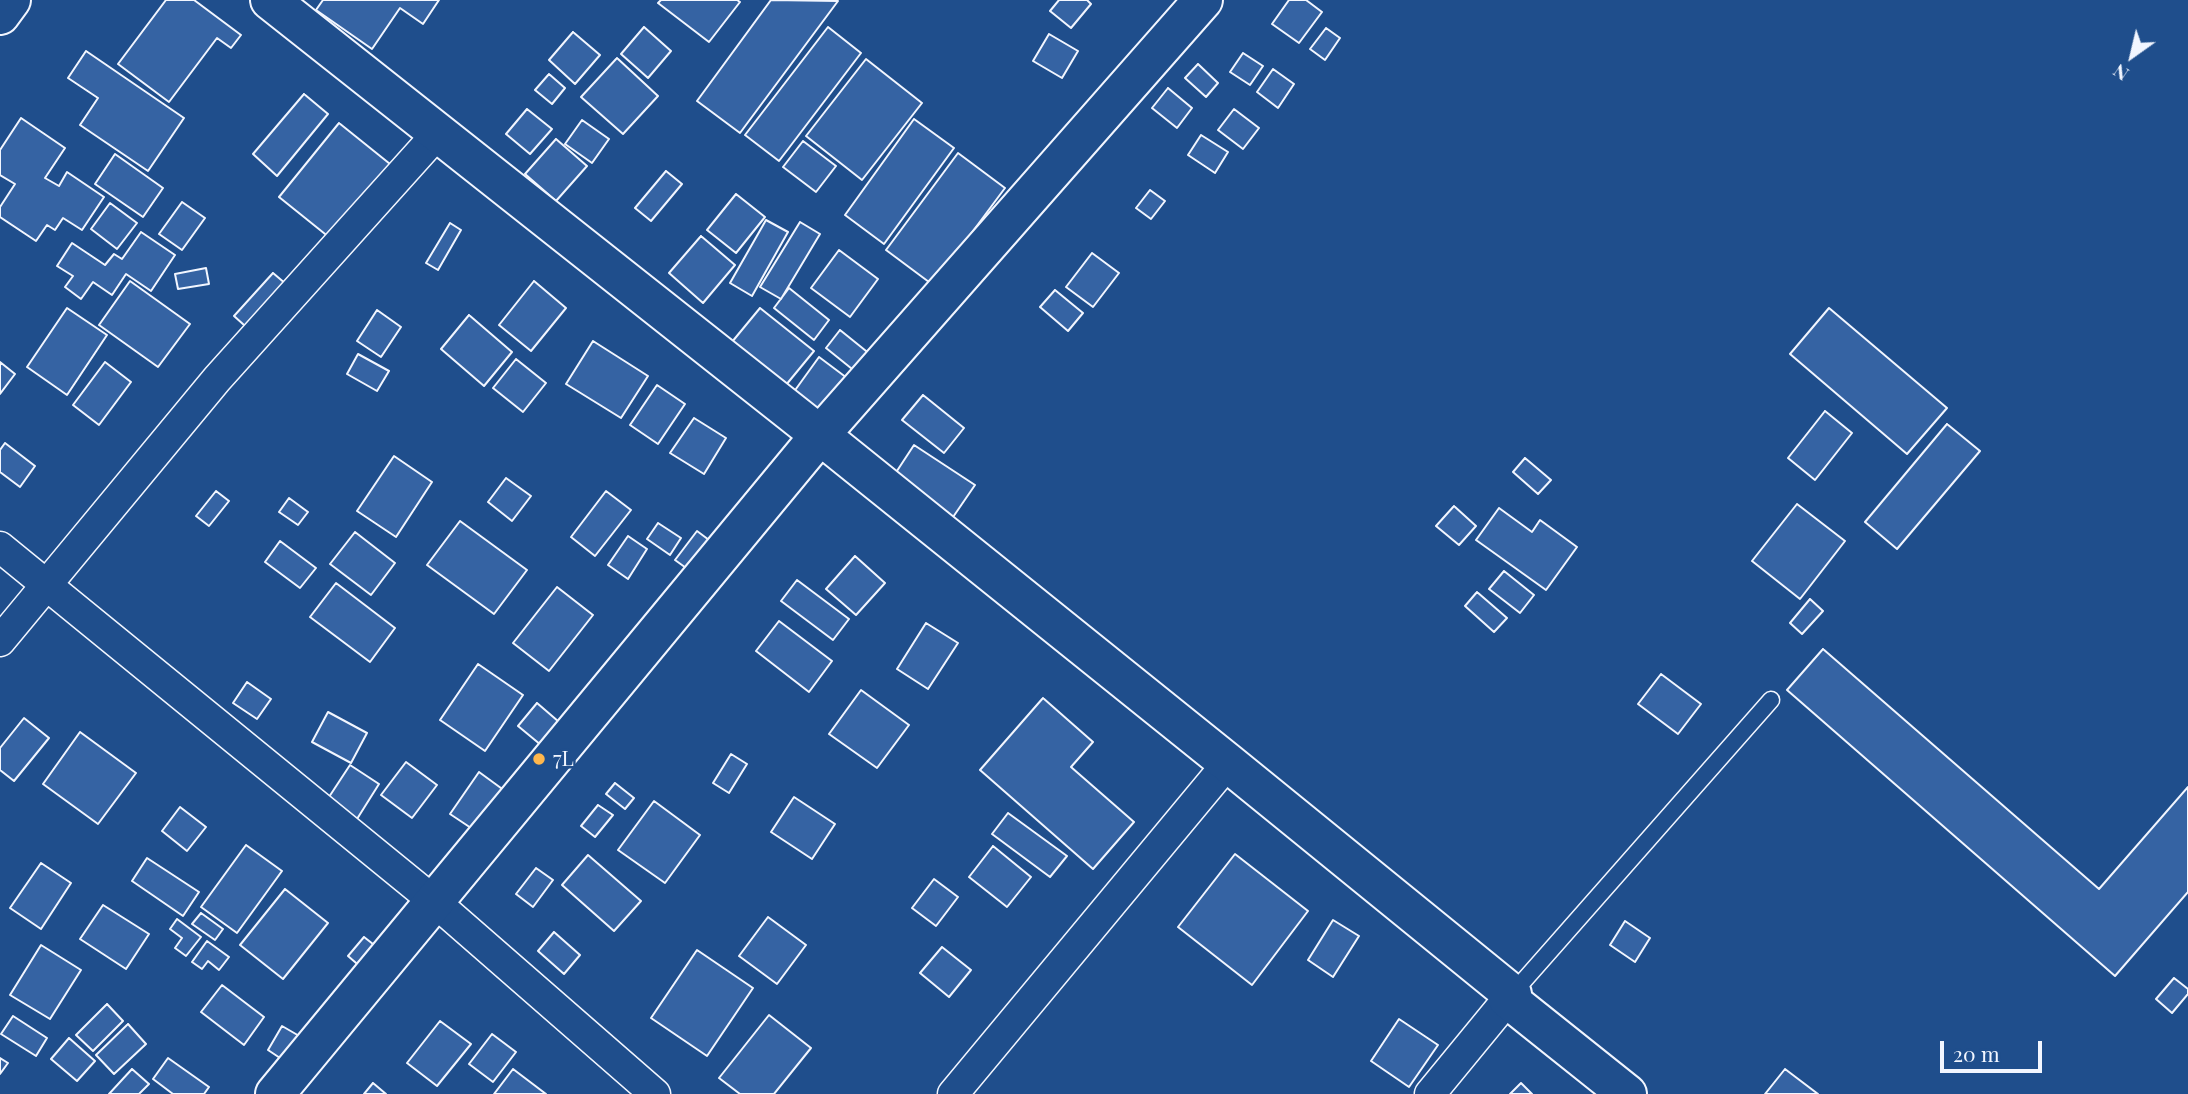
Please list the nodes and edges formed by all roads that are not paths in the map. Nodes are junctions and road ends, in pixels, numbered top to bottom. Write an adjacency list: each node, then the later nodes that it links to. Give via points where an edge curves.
1 (11, 0): 4 (street)
2 (270, 0): 5 (street)
3 (1203, 0): 6 (street)
4 (0, 15)
5 (438, 133): 6 (street); 8 (street, via 217,379)
6 (820, 435): 11 (street); 12 (street)
7 (0, 547): 8 (street)
8 (46, 584): 9 (street); 12 (street)
9 (0, 641)
10 (1771, 700): 13 (lane)
11 (1228, 763): 13 (street); 16 (street)
12 (435, 902): 14 (street); 15 (street)
13 (1510, 997): 17 (street); 18 (street)
14 (275, 1094)
15 (654, 1094)
16 (953, 1094)
17 (1430, 1094)
18 (1627, 1094)

